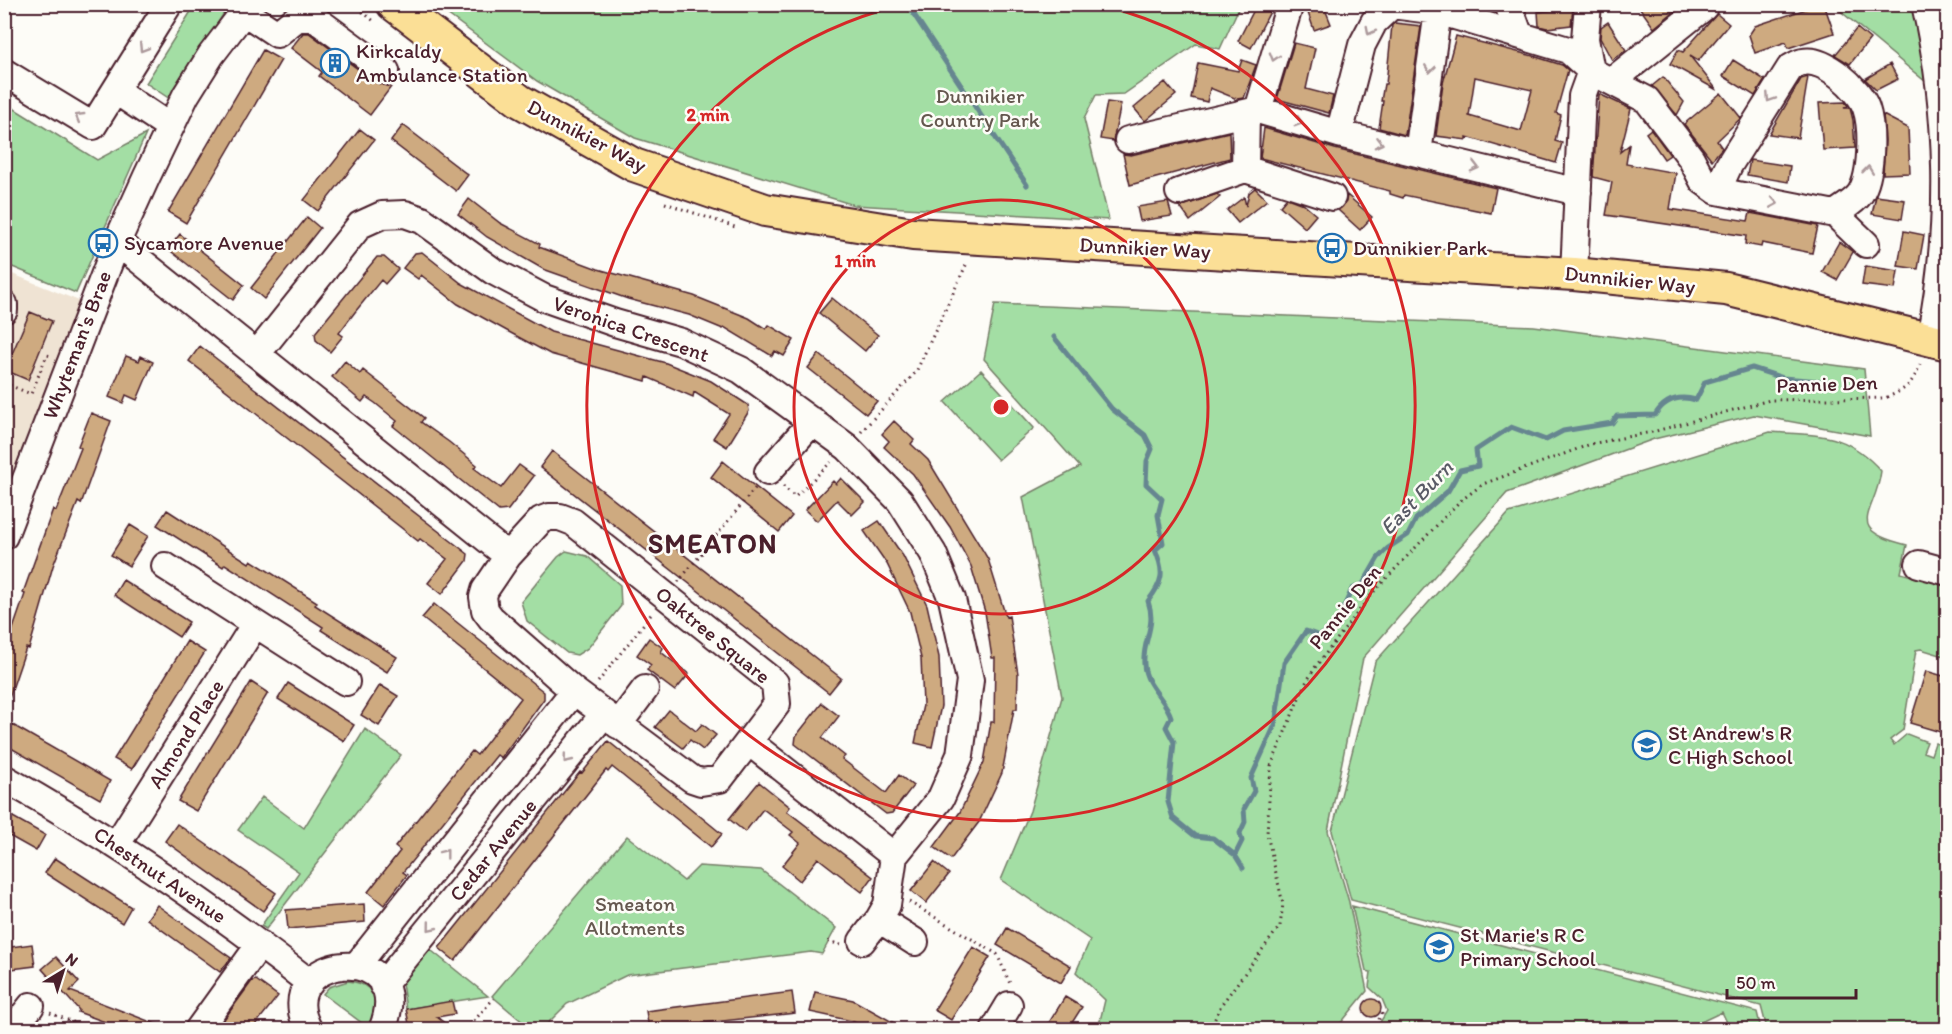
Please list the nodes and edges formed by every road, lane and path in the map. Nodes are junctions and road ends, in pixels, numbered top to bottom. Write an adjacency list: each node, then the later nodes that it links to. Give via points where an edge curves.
1 (169, 4): 15 (street, one-way to 15)
2 (393, 4): 30 (main road, Dunnikier Way, via 520,101 634,165 765,210 913,234)
3 (1290, 4): 16 (street, one-way to 16)
4 (1508, 4): 11 (street)
5 (1588, 4): 14 (street, via 1585,39)
6 (1925, 4): 33 (street, via 1945,117 1945,228)
7 (1391, 5): 10 (street); 18 (street, one-way to 18, via 1374,22 1362,45)
8 (1704, 7): 14 (street)
9 (247, 8): 12 (street, via 277,34 297,18 314,18); 17 (street, Whyteman's Brae, via 211,55)
10 (1438, 11): 11 (street); 20 (street, one-way to 20)
11 (1519, 34): 14 (street, via 1568,50)
12 (386, 71)
13 (4, 72): 15 (street, one-way to 13, via 93,126)
14 (1602, 76): 22 (street, via 1647,100 1691,158 1703,181); 24 (street, via 1582,96)
15 (116, 90): 17 (street)
16 (1252, 112): 18 (street, one-way to 18); 19 (street); 21 (street)
17 (170, 127): 27 (street, Whyteman's Brae)
18 (1339, 134): 20 (street, one-way to 20)
19 (1128, 140)
20 (1418, 153): 24 (street, one-way to 24)
21 (1245, 169): 23 (street); 25 (street)
22 (1717, 191): 26 (street, one-way to 26); 26 (street, one-way to 22, via 1859,196 1868,179 1867,109 1858,93 1833,70 1811,62 1790,68)
23 (1179, 192)
24 (1578, 192): 30 (street)
25 (1332, 197)
26 (1835, 214): 28 (street)
27 (117, 242): 34 (street); 35 (street, Whyteman's Brae)
28 (1866, 244)
29 (969, 260): 38 (path, via 916,372)
30 (1574, 274): 33 (main road, Dunnikier Way, via 1726,290)
31 (4, 304): 32 (street)
32 (4, 310)
33 (1928, 353): 75 (path, Pannie Den, via 1914,381 1885,398 1770,400 1592,444 1483,484 1459,502 1376,590 1304,686 1271,766 1267,834 1283,904 1280,926 1221,1005)
34 (257, 354): 37 (street, Veronica Crescent, via 360,225 382,215 405,214 422,220 493,271 544,298 681,342 741,370); 43 (street)
35 (70, 364): 36 (path, via 47,355 31,394); 40 (street, Whyteman's Brae)
36 (4, 383)
37 (813, 421): 38 (street, Veronica Crescent); 39 (street)
38 (847, 447): 39 (path, via 795,497); 55 (street, Veronica Crescent, via 900,501 933,553 952,599 970,680 960,755 941,798)
39 (768, 472): 41 (path)
40 (12, 494): 42 (street, Whyteman's Brae)
41 (735, 512)
42 (4, 536)
43 (508, 556): 50 (street, Oaktree Square, via 485,590 486,610 490,618); 52 (street, Oaktree Square, via 541,520 560,517 573,522 775,683 777,704)
44 (1919, 564): 46 (street)
45 (165, 566): 47 (street)
46 (1947, 572)
47 (255, 624): 48 (street); 54 (street, Almond Place)
48 (346, 682)
49 (645, 689): 51 (street, Cedar Avenue)
50 (574, 691): 51 (street, Oaktree Square); 61 (street, Cedar Avenue, one-way to 50)
51 (611, 719): 52 (street, Oaktree Square, via 701,782 720,779); 63 (street, Cedar Avenue, one-way to 63)
52 (749, 742): 55 (street)
53 (4, 778): 54 (street, Chestnut Avenue)
54 (117, 844): 60 (street, Chestnut Avenue)
55 (894, 856): 56 (street)
56 (889, 890): 57 (street); 65 (path, via 997,954 1011,984)
57 (879, 919): 58 (street); 59 (street)
58 (862, 941)
59 (915, 942)
60 (260, 944): 62 (street, Chestnut Avenue); 70 (street)
61 (357, 965): 62 (street, via 336,965); 63 (street, via 371,972)
62 (310, 983): 71 (street, via 303,1002)
63 (383, 986): 72 (street, via 388,1006)
64 (494, 998): 73 (path)
65 (1009, 1005): 74 (street)
66 (31, 1006): 68 (street); 69 (path)
67 (1383, 1012): 76 (path)
68 (12, 1029)
69 (93, 1029)
70 (198, 1029)
71 (309, 1029)
72 (382, 1029)
73 (466, 1029)
74 (994, 1029)
75 (1210, 1029)
76 (1372, 1029)

